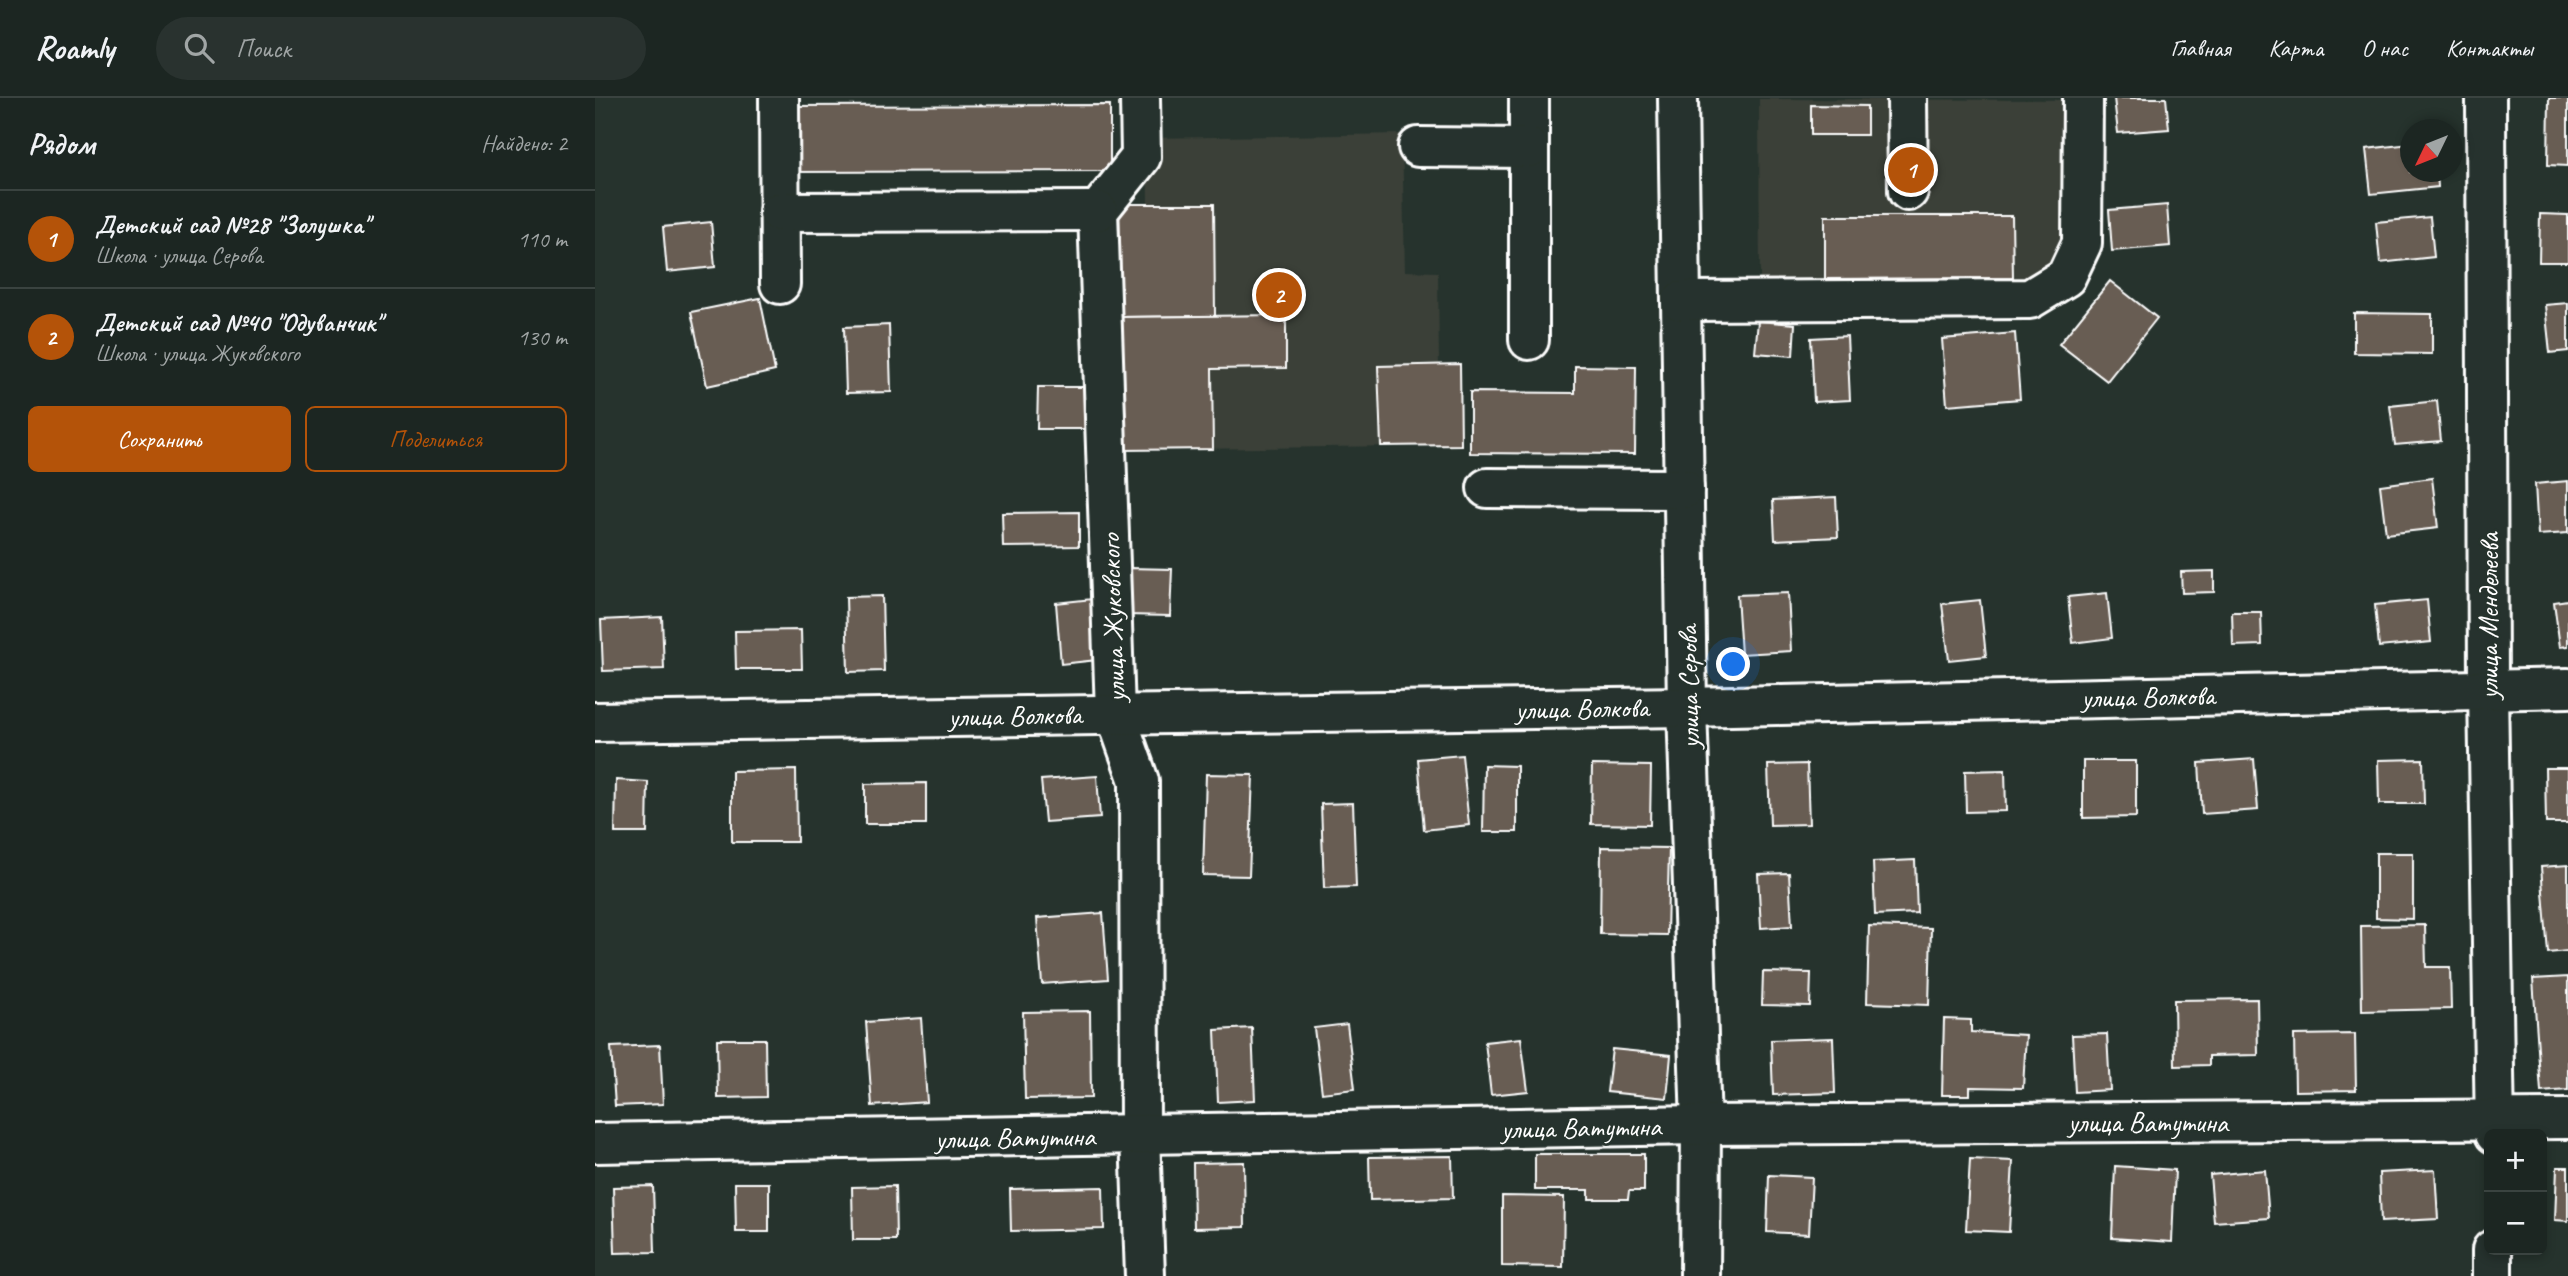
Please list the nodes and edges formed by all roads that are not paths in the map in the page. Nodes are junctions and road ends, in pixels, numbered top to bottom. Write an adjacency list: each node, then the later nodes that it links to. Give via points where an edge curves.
1 (779, 98): 12 (street)
2 (1140, 98): 11 (street, via 1142,157)
3 (1529, 98): 9 (street)
4 (1678, 98): 14 (street, улица Серова)
5 (1907, 98): 10 (street)
6 (2083, 98): 14 (street, via 2082,243 2066,277 2030,299)
7 (2486, 98): 18 (street, улица Менделеева)
8 (1418, 147): 9 (street)
9 (1529, 148): 15 (street)
10 (1908, 191)
11 (1098, 211): 12 (street); 21 (street, улица Жуковского)
12 (779, 212): 13 (street)
13 (780, 284)
14 (1681, 300): 17 (street, улица Серова)
15 (1529, 340)
16 (1487, 488): 17 (street)
17 (1684, 489): 20 (street, улица Серова)
18 (2488, 688): 19 (street, улица Волкова); 20 (street, улица Волкова); 25 (street, улица Менделеева)
19 (2568, 688)
20 (1687, 707): 21 (street, улица Волкова); 24 (street, улица Серова)
21 (1115, 713): 22 (street, улица Волкова); 26 (street, улица Жуковского, via 1139,782)
22 (595, 722)
23 (2568, 1118): 25 (street, улица Ватутина)
24 (1701, 1125): 25 (street, улица Ватутина); 26 (street, улица Ватутина); 30 (street, улица Серова)
25 (2495, 1127)
26 (1140, 1135): 27 (street, улица Ватутина); 29 (street, улица Жуковского)
27 (595, 1143)
28 (2493, 1255): 31 (street)
29 (1145, 1276)
30 (1700, 1276)
31 (2492, 1276)

